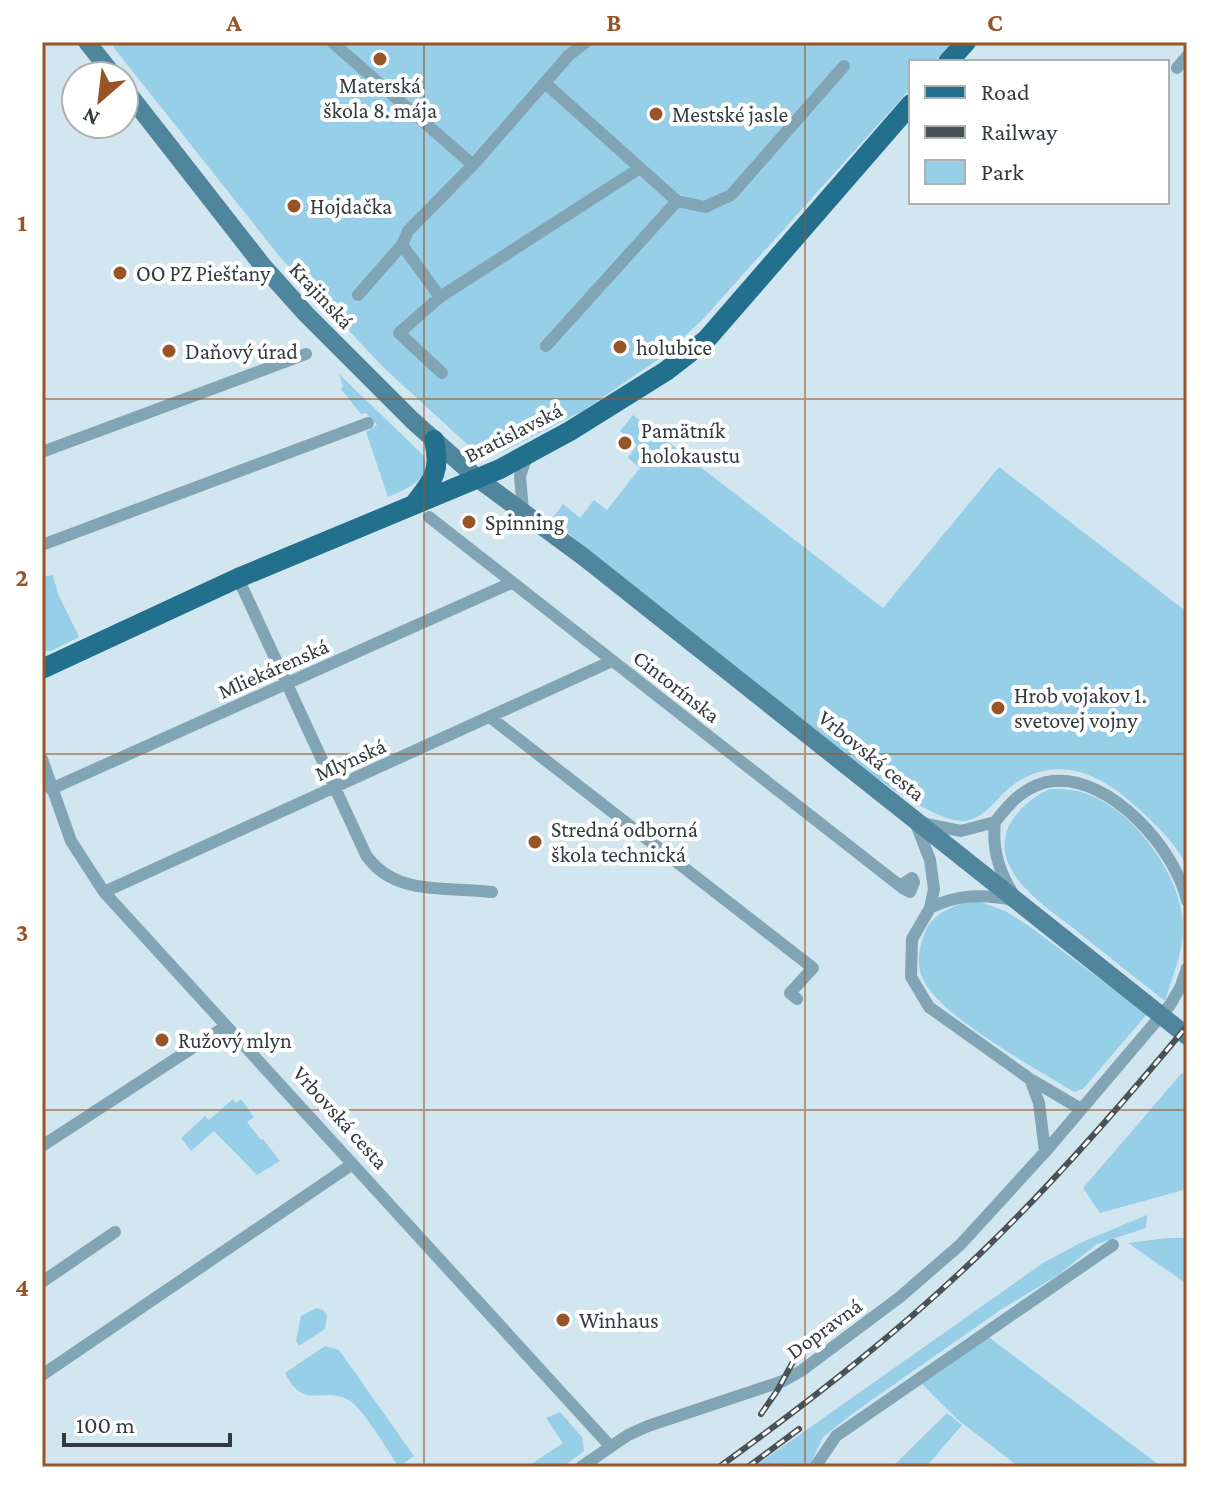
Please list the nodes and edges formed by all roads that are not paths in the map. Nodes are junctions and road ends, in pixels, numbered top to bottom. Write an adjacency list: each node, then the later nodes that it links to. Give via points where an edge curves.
1 (87, 42): 6 (main road)
2 (332, 42): 13 (street)
3 (586, 42): 10 (street)
4 (966, 42): 7 (main road)
5 (1187, 56): 9 (street)
6 (101, 60)
7 (950, 60)
8 (844, 66): 15 (street, via 731,195 705,207)
9 (1177, 68)
10 (545, 83): 13 (street); 14 (street)
11 (909, 106): 25 (main road, Bratislavská, via 706,340 666,371)
12 (140, 108): 23 (main road, Krajinská, via 271,276)
13 (473, 165): 16 (street, via 408,231)
14 (640, 168): 15 (street); 18 (street)
15 (677, 201): 19 (street)
16 (402, 245): 17 (street); 18 (street)
17 (358, 295)
18 (440, 297): 21 (street, via 399,333)
19 (546, 346)
20 (306, 354): 24 (street)
21 (442, 373)
22 (368, 423): 29 (street)
23 (434, 440): 26 (main road, Krajinská); 27 (main road, via 434,479)
24 (42, 452)
25 (528, 454): 26 (main road, Bratislavská); 28 (street, via 520,476)
26 (477, 478): 27 (main road, Bratislavská); 28 (main road, Vrbovská cesta)
27 (421, 511): 30 (main road, Bratislavská); 31 (street, Cintorínska)
28 (523, 511): 39 (main road, Vrbovská cesta)
29 (42, 545)
30 (238, 578): 33 (main road, Bratislavská); 34 (street)
31 (511, 583): 32 (street, Cintorínska); 34 (street, Mliekárenská)
32 (612, 661): 35 (street, Mlynská); 41 (street, Cintorínska)
33 (42, 669)
34 (287, 684): 37 (street); 38 (street, Mliekárenská)
35 (490, 717): 37 (street, Mlynská); 48 (street, via 813,968 790,993)
36 (42, 759): 38 (street, Vrbovská cesta)
37 (335, 788): 42 (street, Mlynská); 43 (street, via 376,869 433,889)
38 (51, 789): 42 (street, Vrbovská cesta, via 71,841)
39 (915, 821): 40 (street, via 961,831); 45 (main road, Vrbovská cesta); 46 (street, via 934,883)
40 (995, 822): 44 (street, via 1030,788 1055,781 1088,786 1131,814 1157,840 1177,870); 45 (street, via 993,845)
41 (900, 886)
42 (104, 892): 49 (street, Vrbovská cesta)
43 (492, 892)
44 (1187, 901)
45 (1018, 902): 46 (street, via 971,896); 50 (main road, Vrbovská cesta)
46 (930, 908): 51 (street, via 912,939 911,977 929,1007)
47 (1187, 968): 52 (street, Dopravná, via 1170,1005)
48 (797, 999)
49 (226, 1026): 53 (street); 55 (street, Vrbovská cesta)
50 (1187, 1036)
51 (1030, 1079): 52 (street); 54 (street)
52 (1081, 1109): 54 (street, Dopravná)
53 (42, 1146)
54 (1045, 1152): 60 (street, Dopravná, via 960,1245 801,1371 648,1426)
55 (351, 1165): 59 (street); 60 (street, Vrbovská cesta)
56 (115, 1232): 58 (street)
57 (1113, 1245): 62 (street, via 836,1436)
58 (42, 1282)
59 (42, 1375)
60 (610, 1446): 61 (street, Dopravná)
61 (581, 1467)
62 (815, 1467)

